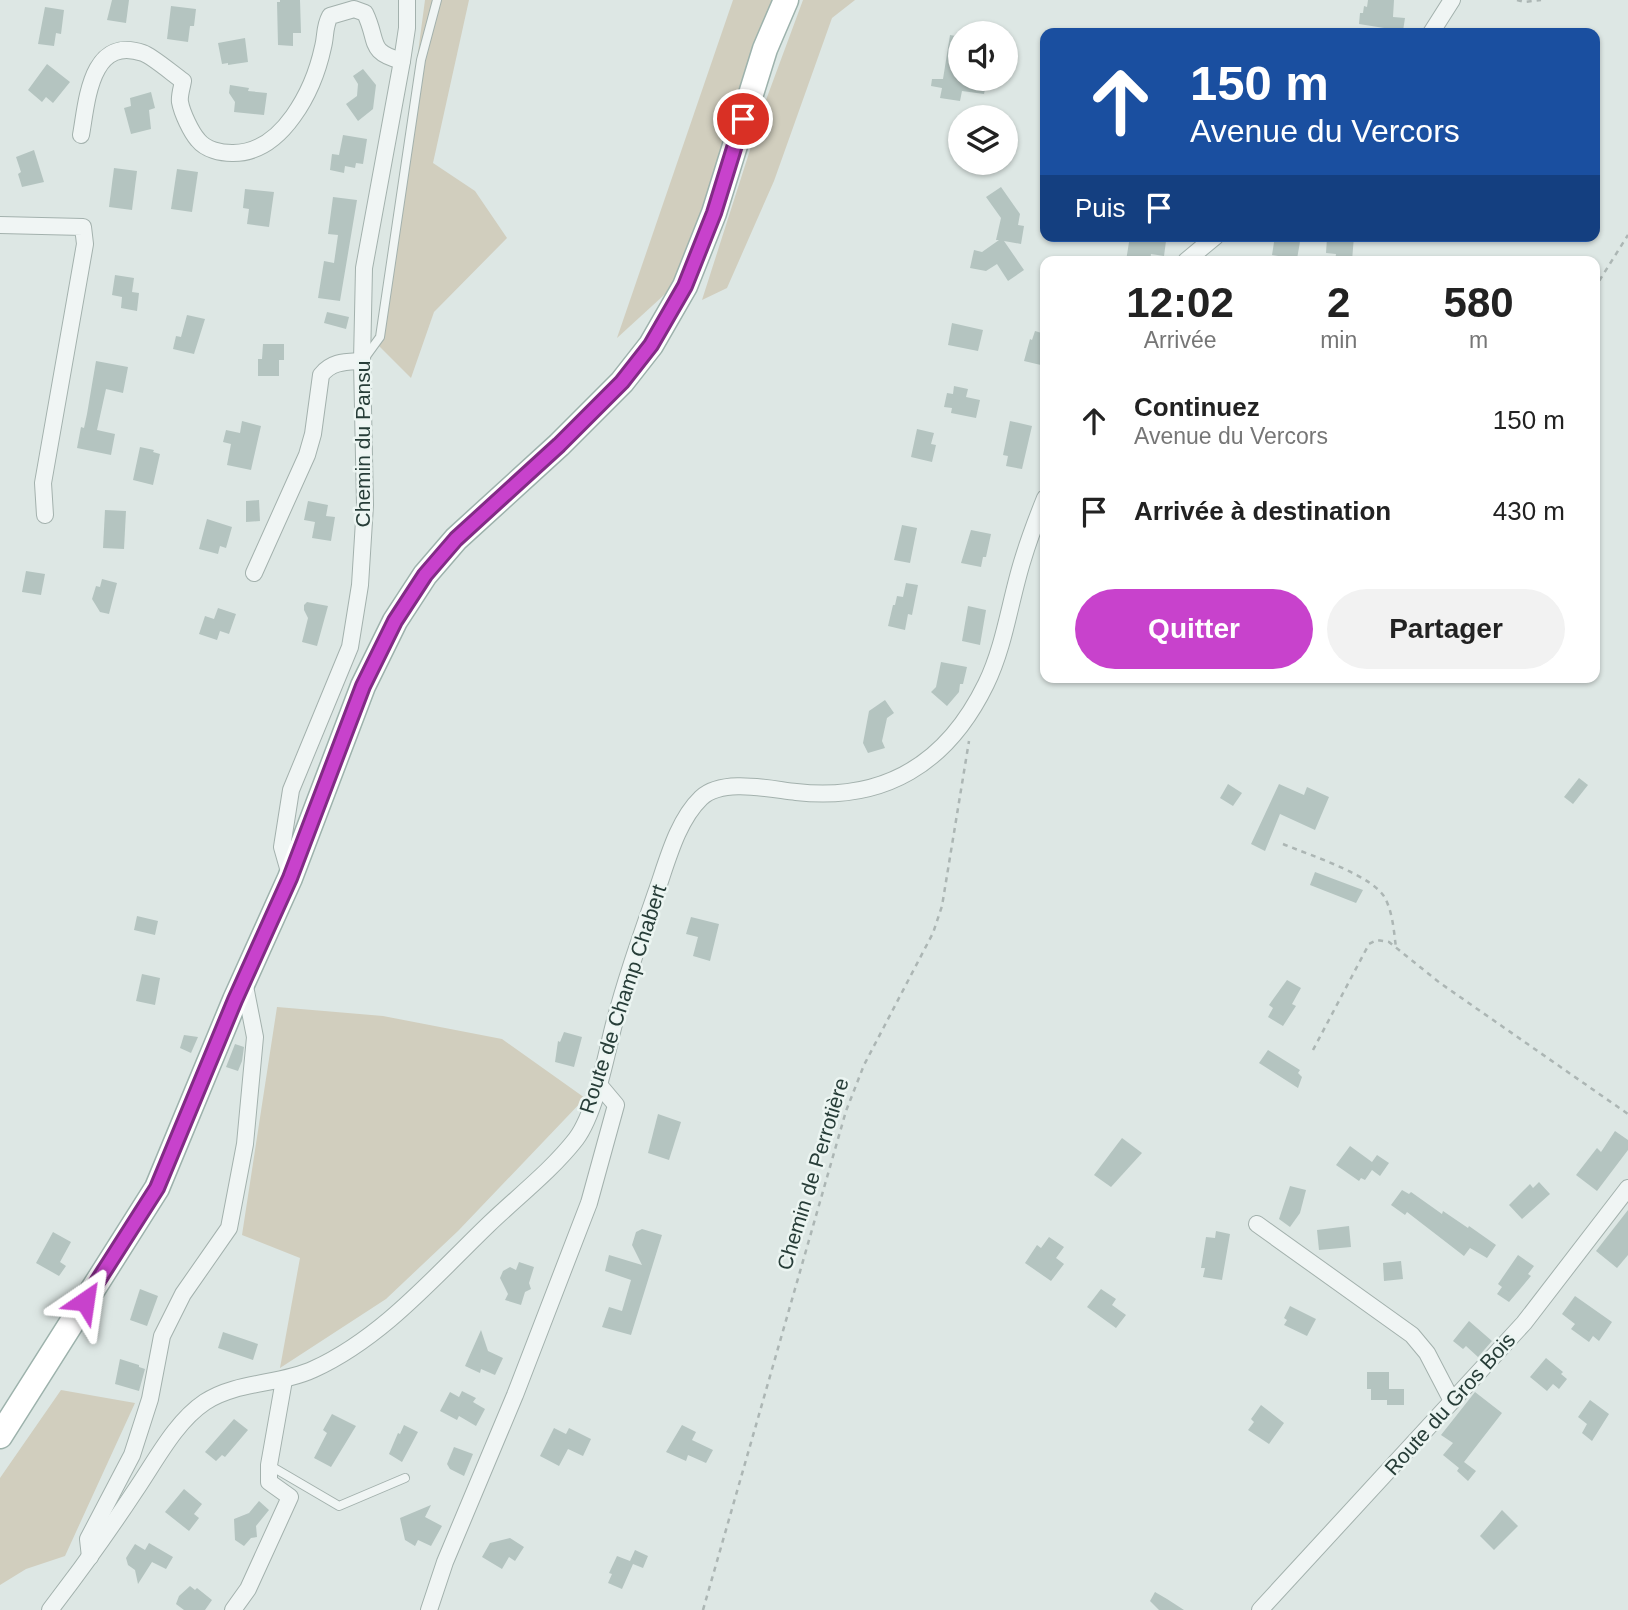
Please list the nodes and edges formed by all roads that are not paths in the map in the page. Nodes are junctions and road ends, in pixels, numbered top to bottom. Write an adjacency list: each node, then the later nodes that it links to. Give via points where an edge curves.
1 (407, 0): 6 (street, Chemin du Pansu)
2 (437, 0): 11 (lane, via 421,60 380,337)
3 (786, 0): 15 (main road, via 685,286 651,345 622,382 456,539 425,575 395,621 363,686)
4 (1452, 0): 5 (street)
5 (1434, 28)
6 (402, 61): 7 (street, via 377,49 365,13 354,9 330,16 319,62 290,121 267,144 225,153 199,142 180,100 183,81 145,53 118,52 96,67); 11 (street, Chemin du Pansu, via 364,268)
7 (81, 135)
8 (0, 225): 13 (street, via 83,227 85,244 43,483)
9 (1209, 242): 10 (street)
10 (1192, 256)
11 (362, 362): 14 (street, via 337,363 321,375 307,455); 15 (street, Chemin du Pansu, via 365,505 360,585 350,647 291,790 282,847)
12 (1040, 512): 17 (street, Route de Champ Chabert, via 987,682 940,748 886,784 856,792 723,788 705,793 692,808 668,859 623,987)
13 (45, 515)
14 (254, 573)
15 (290, 878): 16 (main road)
16 (244, 981): 22 (main road, via 157,1188); 25 (street, via 255,1037 245,1144 229,1228 183,1294 162,1336 150,1399 132,1455 88,1539)
17 (600, 1086): 20 (street, Route de Champ Chabert, via 578,1137 397,1312 355,1348); 29 (street, via 616,1105 589,1203 444,1562)
18 (1628, 1188): 21 (street, Route du Gros Bois, via 1524,1323)
19 (1257, 1224): 21 (street, via 1412,1335)
20 (284, 1380): 23 (street); 25 (street, Route de Champ Chabert, via 234,1389 206,1401 172,1438)
21 (1452, 1401): 26 (street, Route du Gros Bois)
22 (0, 1436)
23 (269, 1465): 24 (lane, via 339,1506); 28 (street, via 270,1482 290,1497 248,1589)
24 (405, 1478)
25 (90, 1557): 27 (street, Route de Champ Chabert)
26 (1266, 1608)
27 (51, 1609)
28 (233, 1610)
29 (429, 1610)

